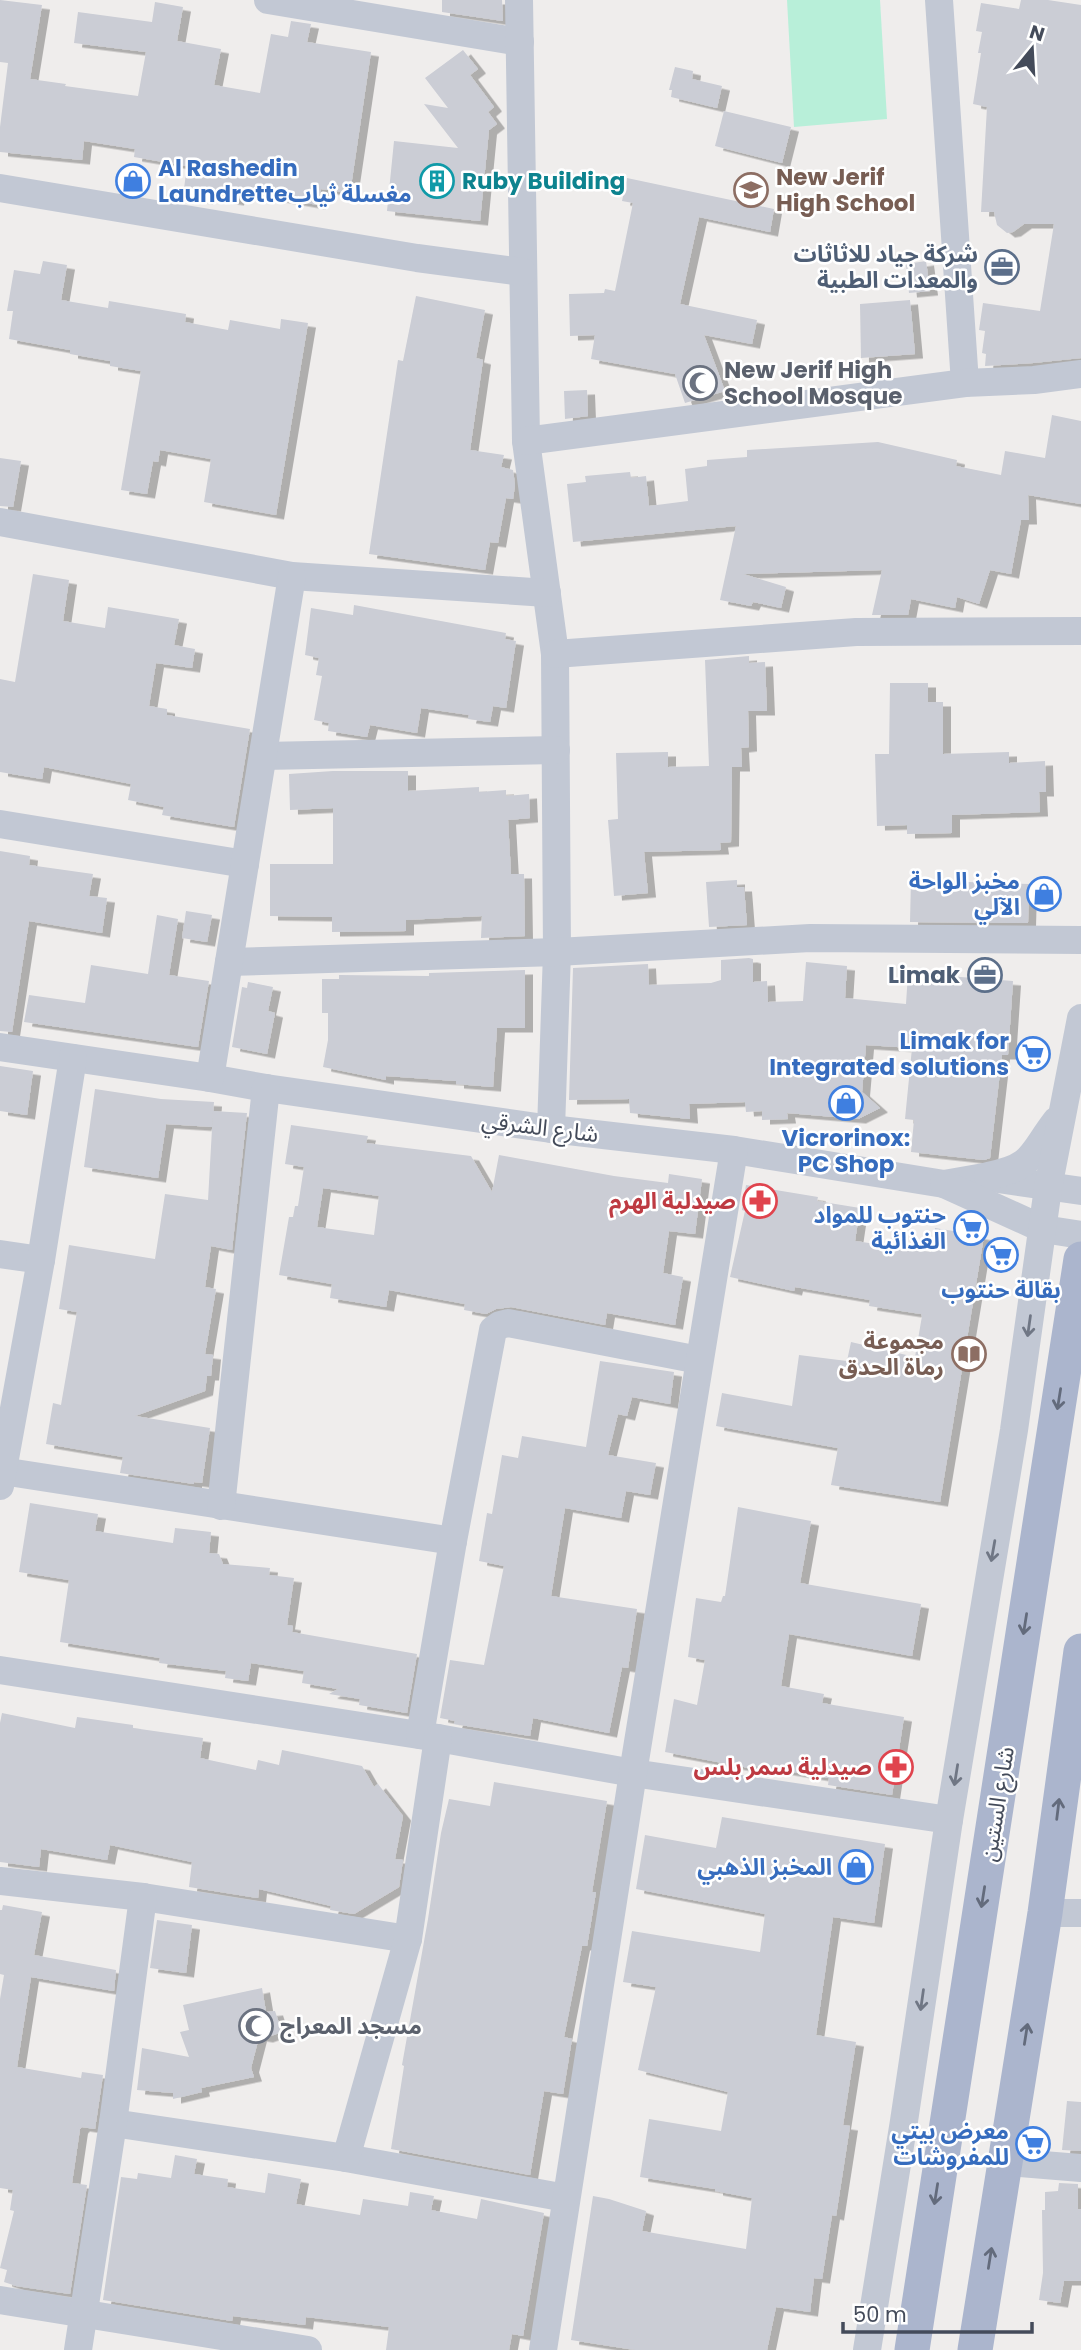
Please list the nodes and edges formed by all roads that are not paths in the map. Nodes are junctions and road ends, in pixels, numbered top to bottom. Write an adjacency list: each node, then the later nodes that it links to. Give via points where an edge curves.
1 (268, 0): 4 (street)
2 (519, 0): 4 (street)
3 (939, 0): 8 (street)
4 (520, 41): 6 (street)
5 (0, 188): 6 (street)
6 (522, 272): 9 (street)
7 (1081, 374): 8 (street)
8 (965, 383): 9 (street)
9 (526, 441): 12 (street)
10 (0, 522): 11 (street)
11 (292, 576): 12 (street); 16 (street)
12 (547, 593): 14 (street)
13 (1081, 631): 14 (street, via 856,632)
14 (555, 654): 15 (street)
15 (556, 750): 16 (street); 20 (street)
16 (263, 756): 18 (street)
17 (0, 824): 18 (street)
18 (245, 864): 21 (street)
19 (1081, 940): 20 (street, via 810,938)
20 (557, 952): 21 (street); 28 (street)
21 (229, 962): 25 (street)
22 (1081, 1018): 27 (street)
23 (0, 1047): 24 (street, شارع الشرقي)
24 (73, 1058): 25 (street, شارع الشرقي); 37 (street)
25 (210, 1078): 26 (street, شارع الشرقي)
26 (265, 1088): 28 (street, شارع الشرقي); 41 (street)
27 (1062, 1114): 30 (street); 31 (street, via 1030,1159)
28 (551, 1129): 29 (street, شارع الشرقي)
29 (734, 1150): 31 (street, شارع الشرقي); 39 (street)
30 (1048, 1188): 31 (street); 32 (street); 33 (street)
31 (986, 1191): 33 (street); 38 (street, via 1016,1235)
32 (1081, 1191)
33 (1043, 1230): 34 (street); 38 (street)
34 (1081, 1235)
35 (0, 1254): 37 (street)
36 (1081, 1259): 64 (main road, شارع الستين, one-way to 64)
37 (41, 1260): 40 (street)
38 (1035, 1282): 47 (street, one-way to 47)
39 (699, 1360): 42 (street, via 508,1323 493,1330); 46 (street)
40 (1, 1479): 41 (street)
41 (221, 1506): 42 (street)
42 (453, 1541): 45 (street)
43 (1080, 1661): 50 (main road, one-way to 43)
44 (0, 1670): 45 (street)
45 (429, 1737): 46 (street); 52 (street)
46 (633, 1773): 47 (street); 57 (street)
47 (949, 1820): 63 (street, one-way to 63)
48 (0, 1881): 49 (street)
49 (143, 1897): 52 (street); 53 (street)
50 (1045, 1913): 51 (street); 55 (main road, one-way to 50)
51 (1081, 1913)
52 (408, 1939): 54 (street)
53 (113, 2123): 54 (street); 59 (street)
54 (346, 2158): 57 (street)
55 (1006, 2162): 56 (street); 65 (main road, one-way to 55)
56 (1081, 2168)
57 (566, 2198): 62 (street)
58 (0, 2300): 59 (street)
59 (83, 2314): 60 (street); 61 (street)
60 (78, 2350)
61 (308, 2350)
62 (542, 2350)
63 (867, 2350)
64 (912, 2350)
65 (975, 2350)

